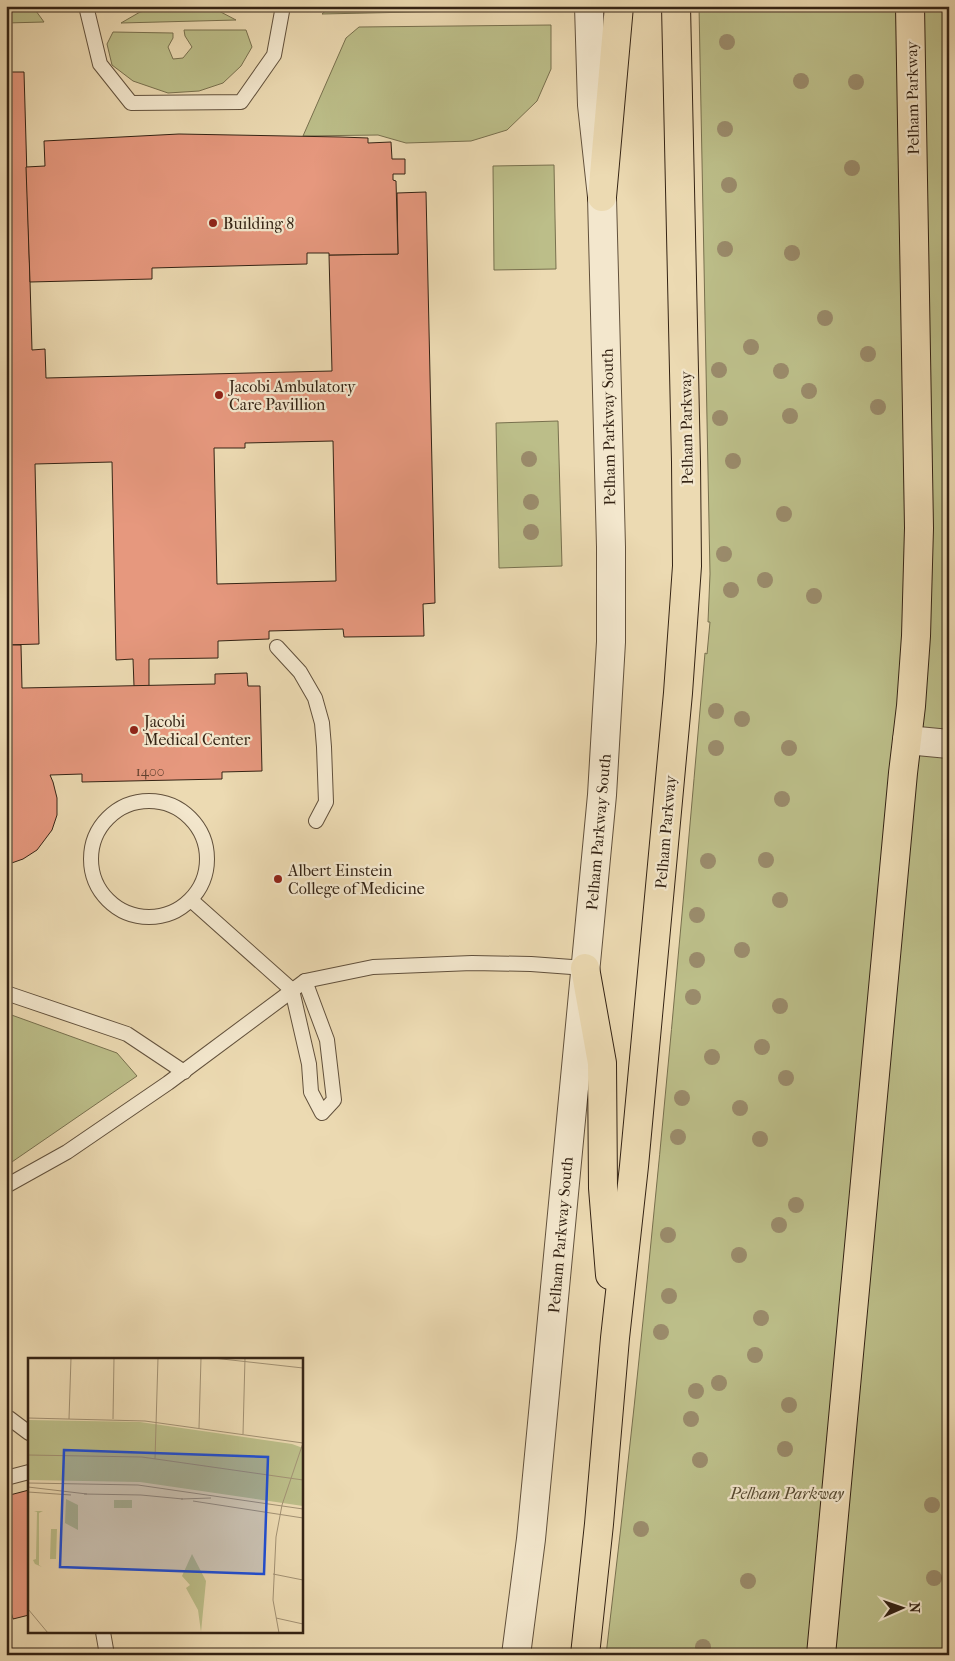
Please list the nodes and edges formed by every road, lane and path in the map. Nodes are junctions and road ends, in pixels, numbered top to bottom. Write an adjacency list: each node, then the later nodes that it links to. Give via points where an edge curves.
1 (86, 6): 2 (lane, via 100,64 131,103 241,102 274,56)
2 (283, 6)
3 (589, 6): 7 (street, Pelham Parkway South, via 592,105)
4 (619, 6): 7 (main road)
5 (676, 6): 19 (main road, Pelham Parkway, via 687,566 642,1087)
6 (910, 6): 9 (main road, Pelham Parkway, via 919,528 916,636)
7 (602, 197): 13 (street, Pelham Parkway South, via 611,642 602,795)
8 (277, 647): 11 (lane, via 300,672 315,698 322,723 326,802)
9 (907, 740): 10 (street); 28 (main road, Pelham Parkway)
10 (949, 744)
11 (316, 821)
12 (191, 900): 12 (lane, via 175,912 155,917 135,916 117,908 102,893 93,875 91,855 96,835 108,818 122,807 157,801 189,817 200,832 206,849 202,884); 15 (lane)
13 (585, 968): 14 (lane, via 472,963 372,967); 19 (main road, via 602,1063 603,1188); 26 (street, Pelham Parkway South, via 532,1530)
14 (305, 981): 15 (lane); 15 (lane, via 327,1040 334,1100 322,1113 311,1092 309,1064)
15 (292, 990): 17 (lane)
16 (6, 994): 17 (lane, via 127,1034)
17 (184, 1072): 18 (lane, via 67,1152)
18 (6, 1186)
19 (615, 1338): 27 (main road, Pelham Parkway)
20 (6, 1419): 21 (lane)
21 (28, 1431)
22 (28, 1472): 23 (lane)
23 (6, 1478)
24 (103, 1634): 25 (lane)
25 (108, 1655)
26 (516, 1655)
27 (585, 1655)
28 (821, 1655)

